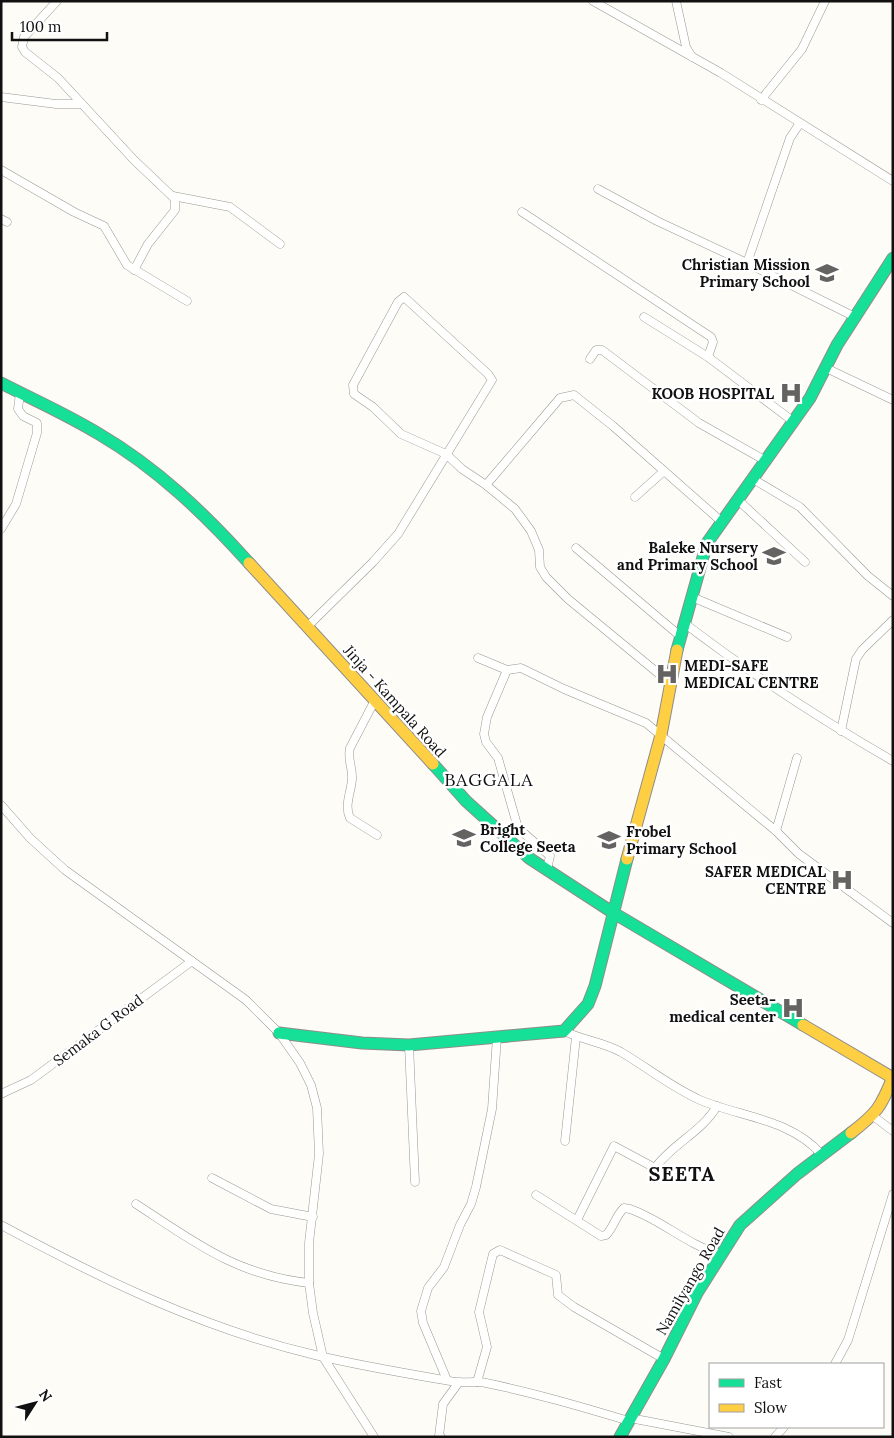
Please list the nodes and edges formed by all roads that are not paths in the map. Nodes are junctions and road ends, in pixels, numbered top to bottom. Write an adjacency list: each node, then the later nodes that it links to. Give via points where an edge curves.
1 (57, 1): 8 (street, via 24,37 22,47)
2 (593, 1): 5 (street)
3 (676, 1): 5 (street, via 686,47)
4 (825, 1): 7 (street, via 802,49)
5 (692, 57): 7 (street)
6 (1, 98): 8 (street)
7 (762, 100): 9 (street)
8 (82, 104): 13 (street)
9 (800, 123): 11 (street); 17 (street, via 790,138)
10 (1, 170): 18 (street, via 104,226 121,258)
11 (893, 181)
12 (598, 189): 17 (street, via 656,221)
13 (173, 196): 15 (street, via 230,207); 18 (street, via 175,210 148,244)
14 (522, 212): 22 (street, via 711,336 714,342)
15 (280, 244)
16 (893, 258): 21 (main road)
17 (747, 263): 21 (street)
18 (134, 270): 19 (street)
19 (187, 300)
20 (644, 317): 22 (street)
21 (855, 317): 24 (main road)
22 (708, 357): 28 (street)
23 (590, 359): 30 (street, via 596,350 602,350 699,423)
24 (826, 368): 27 (street); 28 (main road)
25 (1, 383): 26 (main road, Jinja - Kampala Road)
26 (20, 393): 37 (street, via 18,409 37,424 37,433 16,504); 44 (main road, Jinja - Kampala Road, via 100,434 166,481 207,516)
27 (893, 400)
28 (794, 422): 30 (main road)
29 (446, 454): 29 (street, via 401,434 373,406 357,397 352,389 398,302 404,297 492,380); 33 (street); 44 (street, via 398,534)
30 (766, 462): 32 (main road)
31 (664, 471): 33 (street, via 574,395 560,398); 34 (street); 36 (street)
32 (753, 479): 35 (main road); 40 (street, via 800,507 872,580)
33 (486, 485): 49 (street, via 521,516 539,550 540,566 546,577)
34 (635, 497)
35 (738, 500): 36 (main road); 39 (street)
36 (722, 522): 41 (main road, via 707,544)
37 (1, 529)
38 (576, 548): 45 (street)
39 (805, 562)
40 (893, 596)
41 (692, 597): 43 (main road); 46 (street)
42 (893, 620): 51 (street, via 856,659)
43 (684, 623): 45 (main road); 51 (street, via 771,687)
44 (308, 626): 50 (main road, Jinja - Kampala Road)
45 (680, 636): 49 (main road)
46 (787, 637)
47 (478, 658): 48 (street)
48 (507, 670): 52 (street, via 521,668 646,723); 58 (street, via 487,717 484,734 498,758 518,828 550,856)
49 (670, 683): 52 (main road)
50 (375, 700): 57 (street, via 348,754 352,780 347,804 350,818); 58 (main road, Jinja - Kampala Road, via 466,802 512,844)
51 (841, 731): 54 (street)
52 (661, 735): 56 (street); 59 (main road)
53 (797, 758): 56 (street)
54 (893, 761)
55 (1, 805): 61 (street, via 65,870)
56 (776, 831): 60 (street, via 799,854)
57 (377, 835)
58 (547, 869): 59 (main road, Jinja - Kampala Road)
59 (612, 912): 62 (main road, Jinja - Kampala Road); 63 (main road, via 588,1004)
60 (893, 923)
61 (192, 961): 64 (street, via 246,1000); 70 (street, Semaka G Road, via 31,1080)
62 (787, 1016): 68 (main road, Jinja - Kampala Road, via 816,1023); 69 (main road, Jinja - Kampala Road)
63 (564, 1031): 65 (main road); 66 (street)
64 (279, 1033): 67 (main road, via 385,1046); 81 (street, via 300,1064 317,1108 319,1154)
65 (497, 1037): 67 (main road); 89 (street, via 492,1109 474,1196 444,1267 423,1298 421,1311 423,1324)
66 (576, 1037): 71 (street, via 611,1047 657,1077); 74 (street)
67 (409, 1045): 77 (street)
68 (893, 1068)
69 (893, 1077): 72 (main road, Namilyango Road, via 883,1103)
70 (1, 1094)
71 (717, 1106): 75 (street, via 791,1131); 82 (street, via 704,1123 668,1152 654,1169 614,1146)
72 (873, 1116): 73 (street); 75 (main road, Namilyango Road)
73 (893, 1131)
74 (565, 1141)
75 (821, 1154): 84 (main road, Namilyango Road, via 751,1213)
76 (212, 1178): 81 (street, via 270,1209)
77 (414, 1182)
78 (536, 1196): 82 (street)
79 (892, 1197): 88 (street, via 848,1340)
80 (136, 1204): 85 (street, via 233,1264 285,1280)
81 (313, 1217): 85 (street)
82 (577, 1220): 84 (street, via 601,1236 606,1235 621,1211 630,1209 677,1232 704,1250)
83 (1, 1225): 86 (street, via 69,1261 190,1317)
84 (720, 1254): 87 (main road, Namilyango Road)
85 (309, 1283): 86 (street)
86 (319, 1356): 89 (street); 93 (street)
87 (664, 1359): 91 (street, via 558,1295 556,1274 500,1250 493,1254 479,1312 487,1347); 92 (main road, Namilyango Road)
88 (836, 1363)
89 (447, 1380): 90 (street)
90 (459, 1382): 91 (street); 94 (street, via 443,1404)
91 (477, 1382): 92 (street)
92 (630, 1420): 95 (main road, Namilyango Road); 96 (street)
93 (374, 1437)
94 (441, 1437)
95 (620, 1437)
96 (729, 1437)

